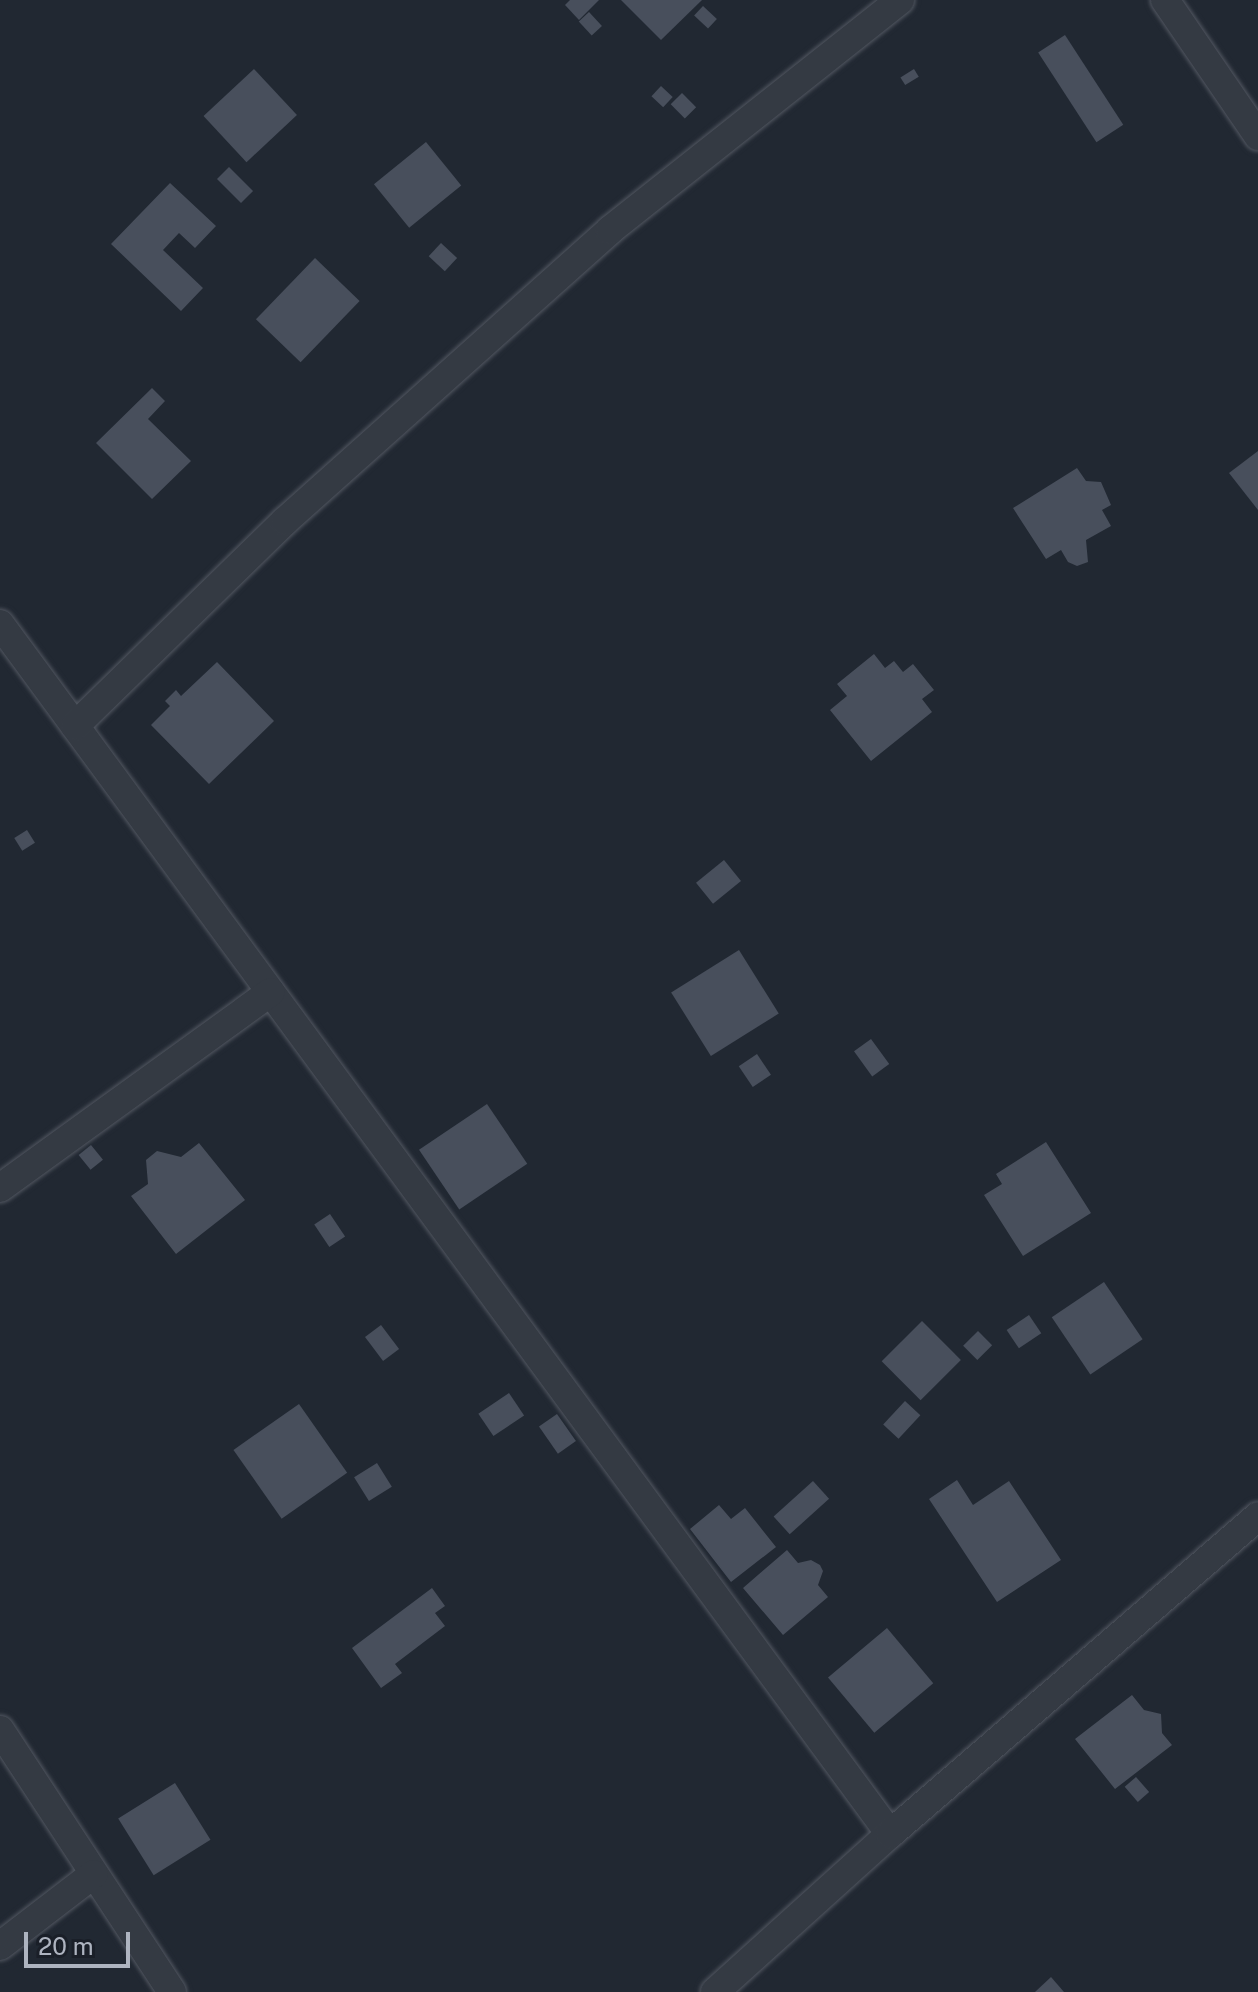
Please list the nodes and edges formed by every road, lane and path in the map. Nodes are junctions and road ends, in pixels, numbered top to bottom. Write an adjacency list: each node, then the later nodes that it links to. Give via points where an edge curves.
1 (900, 0): 5 (street, via 610,230 285,521)
2 (1165, 0): 3 (street)
3 (1258, 136)
4 (0, 624): 5 (street)
5 (75, 726): 6 (street)
6 (271, 992): 7 (street); 10 (street)
7 (0, 1188)
8 (1258, 1516): 10 (street)
9 (0, 1730): 11 (street)
10 (890, 1834): 14 (street)
11 (94, 1874): 12 (street); 13 (street)
12 (0, 1946)
13 (172, 1992)
14 (715, 1992)

